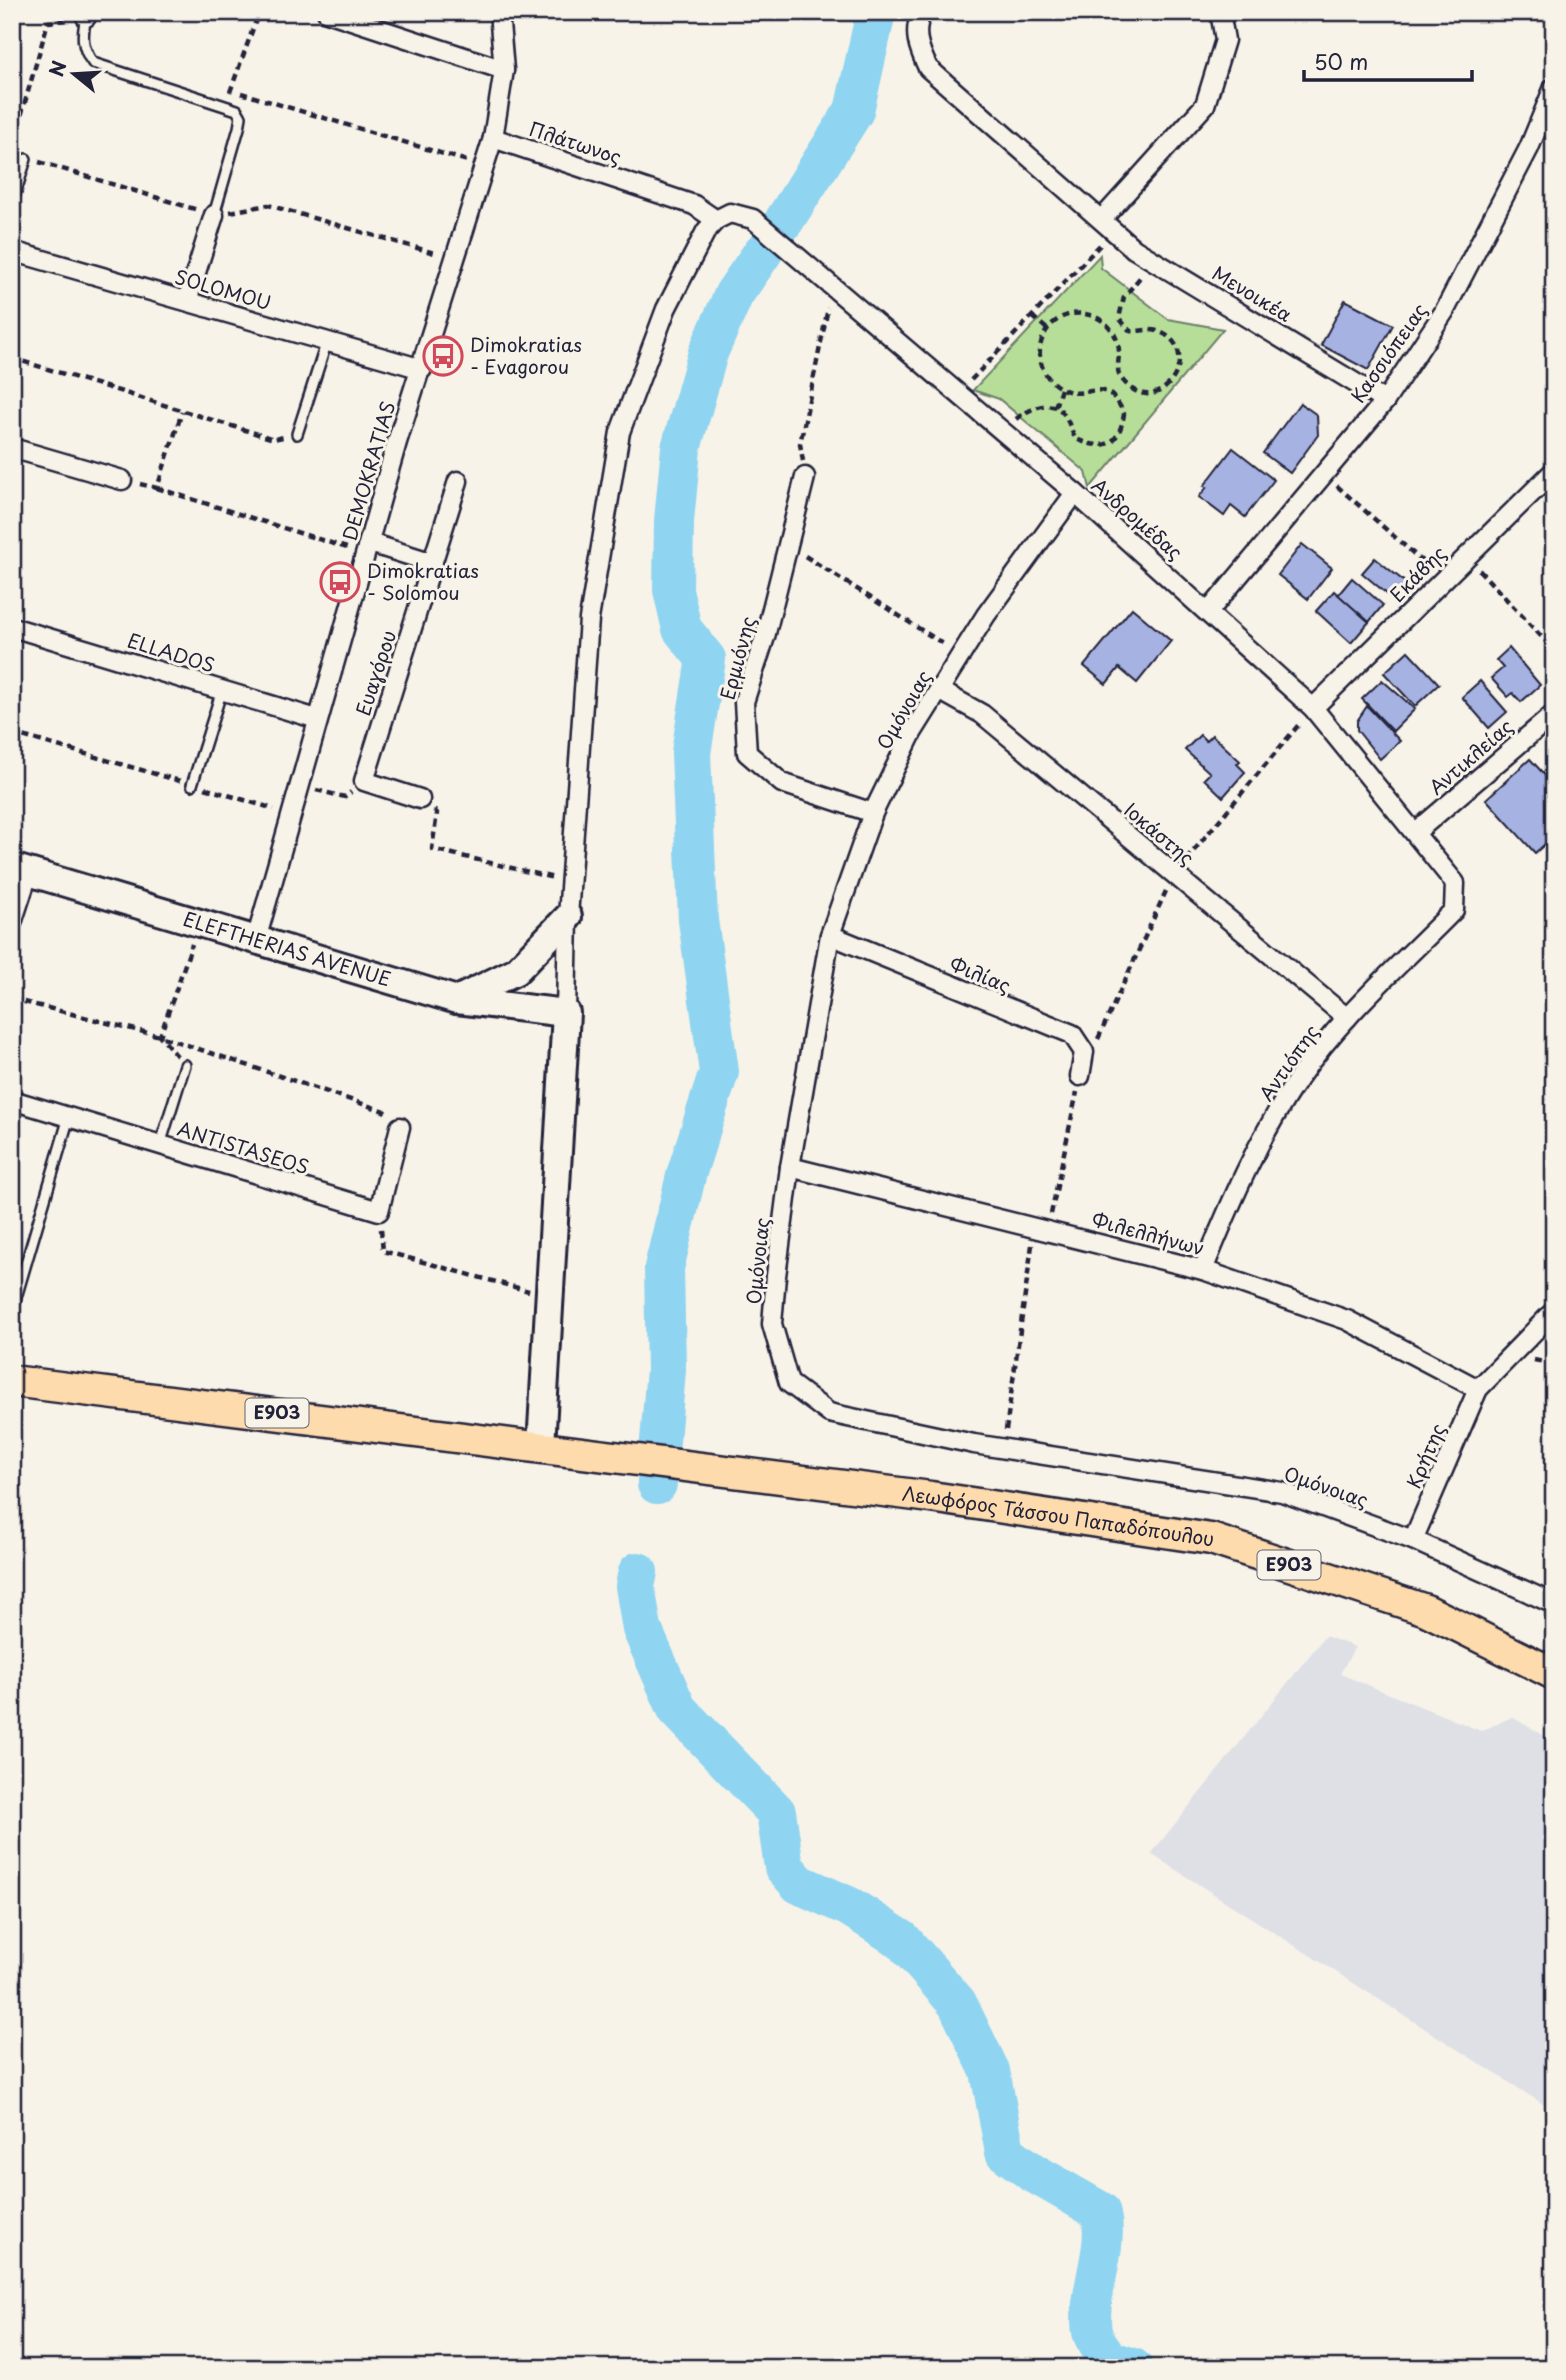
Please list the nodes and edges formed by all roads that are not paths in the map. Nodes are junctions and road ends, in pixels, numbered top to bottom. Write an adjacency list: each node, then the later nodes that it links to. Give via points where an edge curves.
1 (327, 12): 6 (street)
2 (499, 12): 6 (street, DEMOKRATIAS)
3 (922, 12): 13 (street, Μενοικέα, via 917,22 918,46 928,68)
4 (1220, 12): 13 (street, via 1225,40 1205,105)
5 (86, 15): 11 (lane, via 82,37 93,63 237,110 242,117)
6 (504, 70): 8 (street, DEMOKRATIAS)
7 (1554, 87): 18 (street, Κασσιόπειας, via 1529,148 1444,312)
8 (493, 138): 12 (street, Πλάτωνος); 17 (street, DEMOKRATIAS)
9 (26, 159): 10 (lane)
10 (12, 204)
11 (214, 215): 15 (street)
12 (723, 217): 25 (street, Ανδρομέδας, via 753,219); 41 (street, via 706,230 666,309 621,432 589,619)
13 (1108, 225): 18 (street, Μενοικέα, via 1154,261)
14 (12, 251): 15 (street, SOLOMOU)
15 (187, 301): 16 (street, SOLOMOU)
16 (327, 341): 17 (street, SOLOMOU); 19 (lane)
17 (422, 369): 26 (street, DEMOKRATIAS)
18 (1385, 401): 28 (street, Κασσιόπειας)
19 (297, 434)
20 (12, 448): 23 (street)
21 (1554, 471): 32 (street, Εκάβης)
22 (805, 477): 37 (street, Ερμιόνης, via 744,702 747,753 782,783)
23 (122, 481)
24 (458, 481): 27 (street, Ευαγόρου)
25 (1075, 493): 28 (street, Ανδρομέδας); 31 (street, Ομόνοιας, via 986,615)
26 (368, 548): 27 (street); 34 (street, DEMOKRATIAS)
27 (433, 563): 36 (street, Ευαγόρου, via 364,781)
28 (1209, 611): 32 (street, Ανδρομέδας)
29 (12, 627): 30 (street, ELLADOS)
30 (222, 690): 34 (street, ELLADOS); 35 (lane)
31 (939, 690): 37 (street, Ομόνοιας); 47 (street, Ιοκάστης, via 982,714)
32 (1313, 708): 38 (street, Ανδρομέδας)
33 (1554, 714): 38 (street, Αντικλείας)
34 (317, 719): 44 (street, DEMOKRATIAS)
35 (192, 785)
36 (420, 799)
37 (873, 813): 43 (street, Ομόνοιας)
38 (1416, 832): 40 (street, Ανδρομέδας, via 1455,883)
39 (21, 869): 42 (street); 44 (main road, ELEFTHERIAS AVENUE)
40 (1454, 910): 47 (street, Αντιόπης)
41 (568, 917): 45 (main road, via 516,971); 46 (street)
42 (12, 923)
43 (830, 935): 49 (street, Φιλίας, via 1072,1034 1084,1052); 54 (street, Ομόνοιας)
44 (256, 940): 45 (main road, ELEFTHERIAS AVENUE)
45 (457, 1000): 46 (main road, ELEFTHERIAS AVENUE)
46 (566, 1013): 60 (main road)
47 (1347, 1018): 55 (street, Αντιόπης, via 1292,1090 1241,1179)
48 (185, 1065): 53 (lane)
49 (1080, 1076)
50 (12, 1100): 51 (street, ANTISTASEOS)
51 (69, 1117): 53 (street, ANTISTASEOS); 56 (lane)
52 (400, 1127): 53 (street, ANTISTASEOS, via 379,1211)
53 (160, 1146)
54 (790, 1167): 55 (street, Φιλελλήνων); 61 (street, Ομόνοιας, via 772,1324 789,1383 829,1412 1003,1448 1282,1492)
55 (1203, 1269): 59 (street, Φιλελλήνων, via 1347,1320)
56 (12, 1311)
57 (1554, 1311): 59 (street)
58 (12, 1381): 60 (main road, E903)
59 (1478, 1389): 61 (street, Κρήτης)
60 (541, 1446): 63 (main road, Λεωφόρος Τάσσου Παπαδόπουλου / E903, via 1211,1539 1426,1610)
61 (1413, 1540): 62 (street, Ομόνοιας)
62 (1554, 1604)
63 (1554, 1674)

